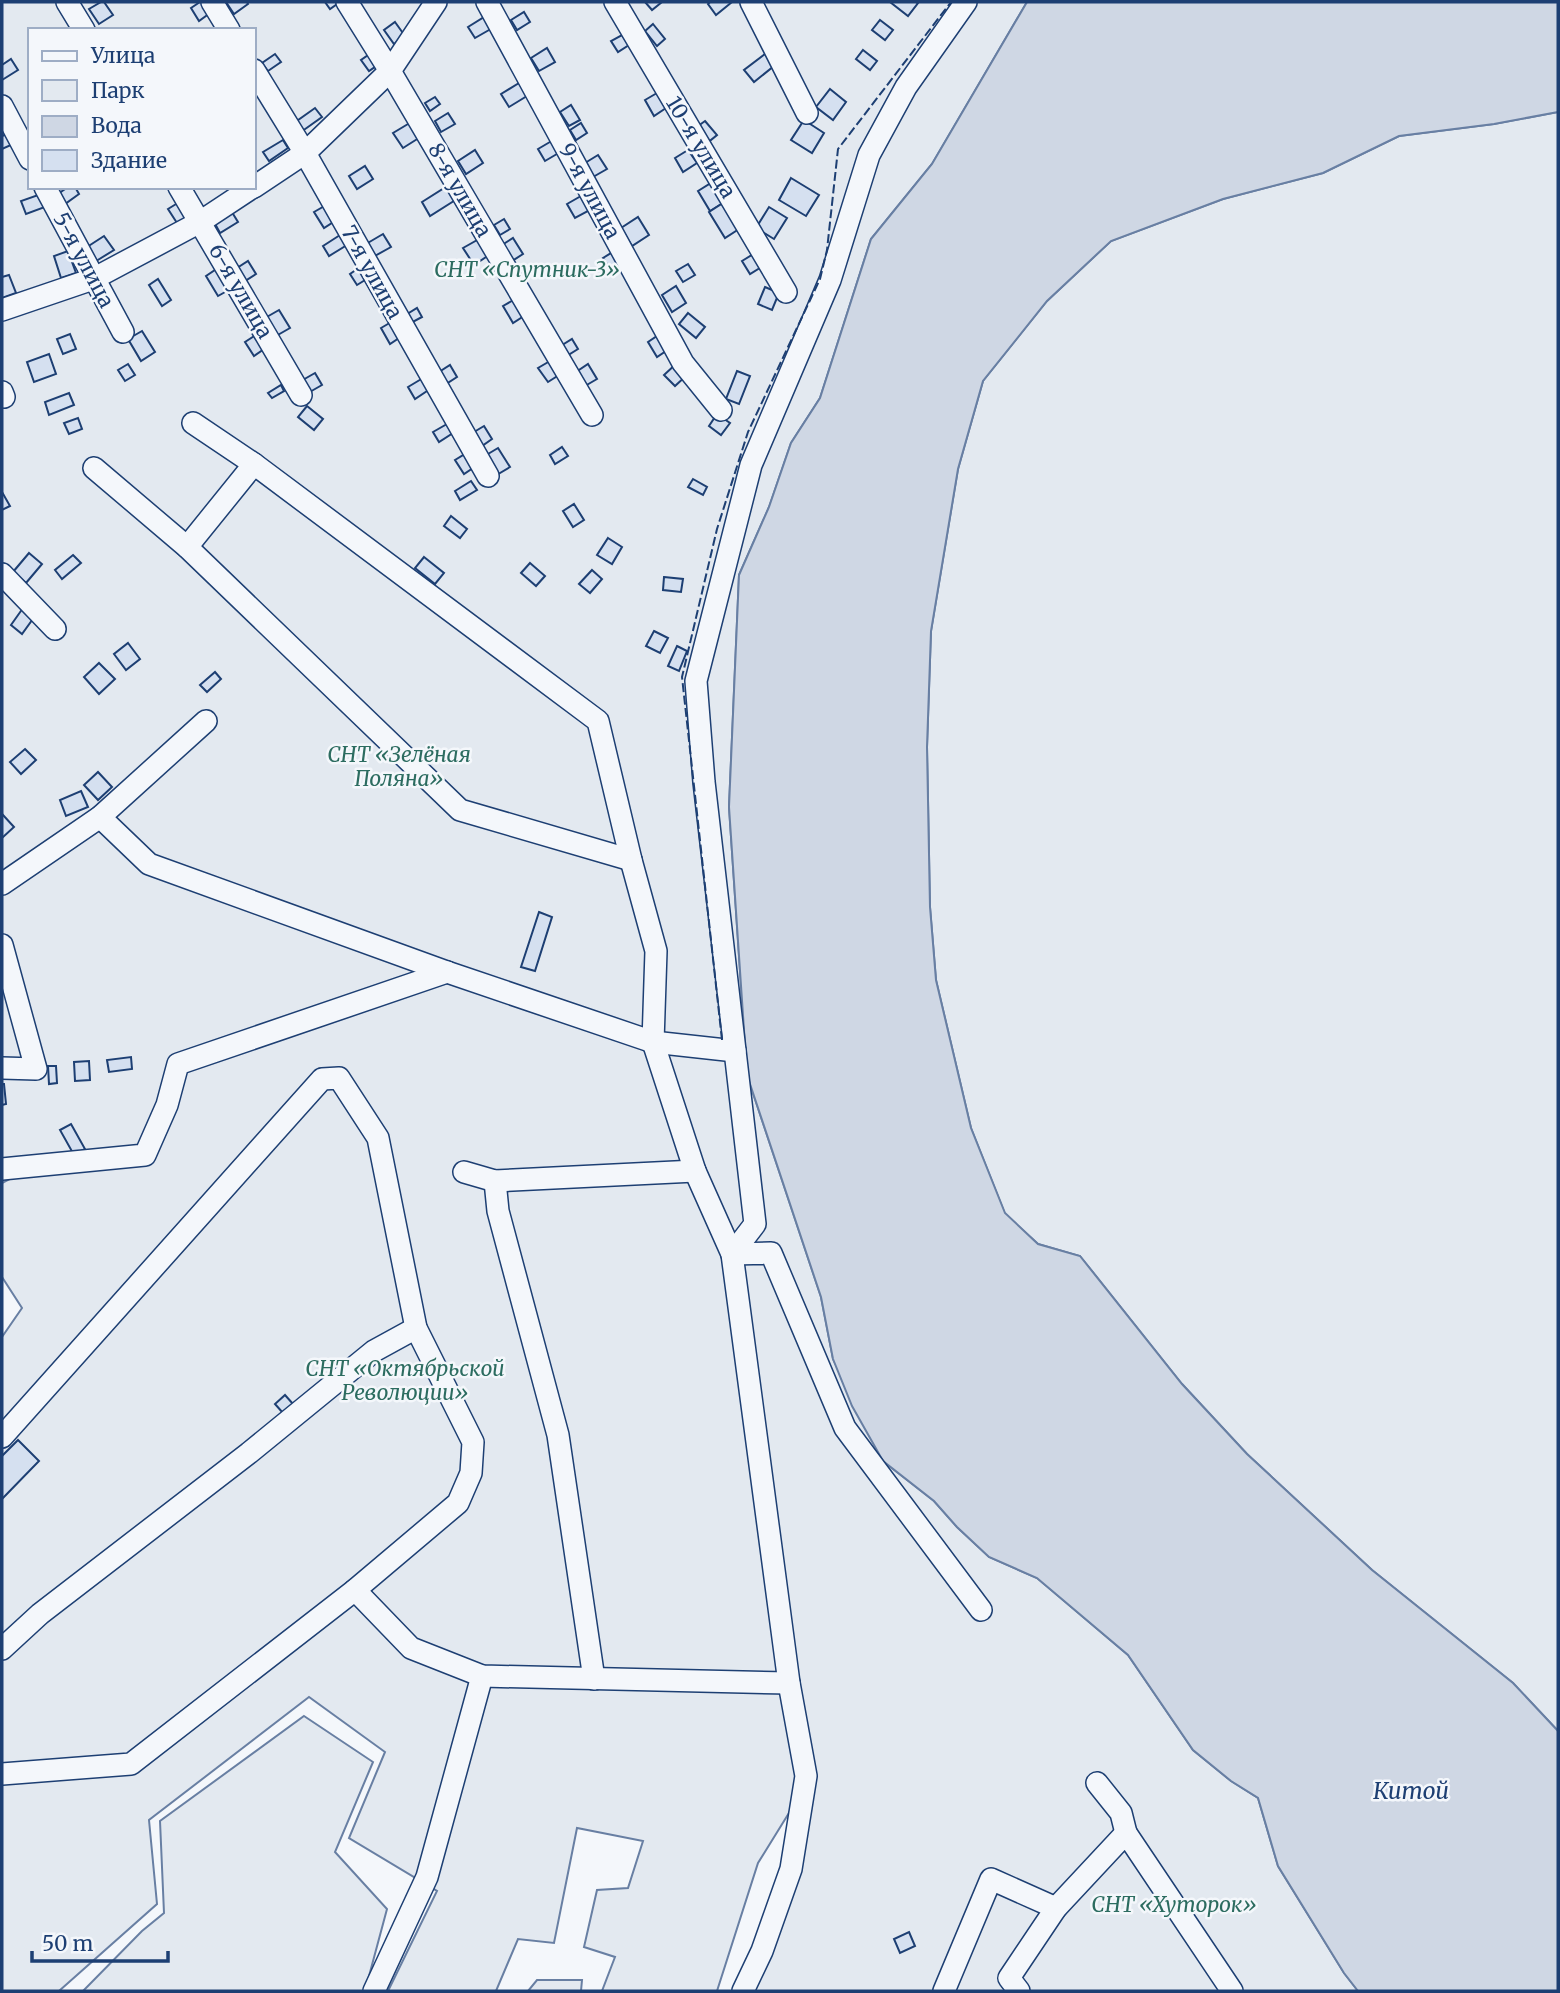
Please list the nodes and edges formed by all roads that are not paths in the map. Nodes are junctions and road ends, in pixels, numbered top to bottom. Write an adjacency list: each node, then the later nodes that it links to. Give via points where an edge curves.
1 (67, 2): 9 (street)
2 (212, 2): 10 (street)
3 (347, 2): 11 (street, 8-я улица)
4 (436, 2): 11 (street)
5 (487, 2): 27 (street, 9-я улица, via 683,363)
6 (615, 2): 23 (street, 10-я улица)
7 (751, 2): 14 (street)
8 (966, 2): 43 (street, via 906,88 869,155 830,280 751,465 696,681)
9 (83, 28)
10 (228, 28)
11 (390, 71): 15 (street); 28 (street, 8-я улица)
12 (256, 73): 15 (street, 7-я улица)
13 (2, 106): 16 (street)
14 (807, 113)
15 (305, 153): 17 (street); 32 (street, 7-я улица)
16 (28, 155)
17 (256, 185)
18 (46, 189): 22 (street, 5-я улица)
19 (180, 189): 21 (street, 6-я улица)
20 (250, 189): 21 (street)
21 (200, 222): 22 (street); 26 (street, 6-я улица)
22 (93, 279): 24 (street); 25 (street, 5-я улица)
23 (786, 292)
24 (2, 310)
25 (123, 332)
26 (301, 395)
27 (721, 411)
28 (592, 415)
29 (193, 423): 30 (street)
30 (254, 464): 33 (street); 38 (street, via 598,721)
31 (94, 468): 33 (street)
32 (488, 476)
33 (187, 547): 38 (street, via 460,810)
34 (2, 574): 35 (street)
35 (55, 629)
36 (206, 721): 37 (street)
37 (100, 817): 39 (street); 41 (street, via 149,864)
38 (631, 860): 42 (street, via 656,951)
39 (2, 884)
40 (2, 945): 44 (street, via 36,1069)
41 (447, 972): 42 (street); 45 (street, via 178,1064 145,1156)
42 (653, 1042): 43 (street); 46 (street)
43 (735, 1051): 49 (street, via 755,1224)
44 (2, 1068)
45 (2, 1169)
46 (695, 1171): 48 (street); 49 (street)
47 (464, 1172): 48 (street)
48 (495, 1181): 56 (street, via 498,1211 558,1435)
49 (732, 1254): 53 (street, via 771,1253 845,1428); 57 (street)
50 (415, 1328): 51 (street, via 377,1138 339,1078 322,1079); 52 (street, via 473,1442 471,1473 458,1503); 54 (street, via 374,1350)
51 (2, 1437)
52 (355, 1590): 55 (street, via 411,1648); 58 (street, via 131,1764)
53 (982, 1610)
54 (2, 1649)
55 (482, 1676): 56 (street); 62 (street, via 426,1877)
56 (594, 1679): 57 (street)
57 (789, 1682): 63 (street, via 806,1776 791,1869)
58 (2, 1774)
59 (1097, 1783): 60 (street, via 1121,1813)
60 (1126, 1833): 61 (street); 66 (street)
61 (1056, 1908): 64 (street, via 991,1879); 65 (street, via 1009,1978)
62 (374, 1991)
63 (743, 1991)
64 (944, 1991)
65 (1019, 1991)
66 (1232, 1991)

